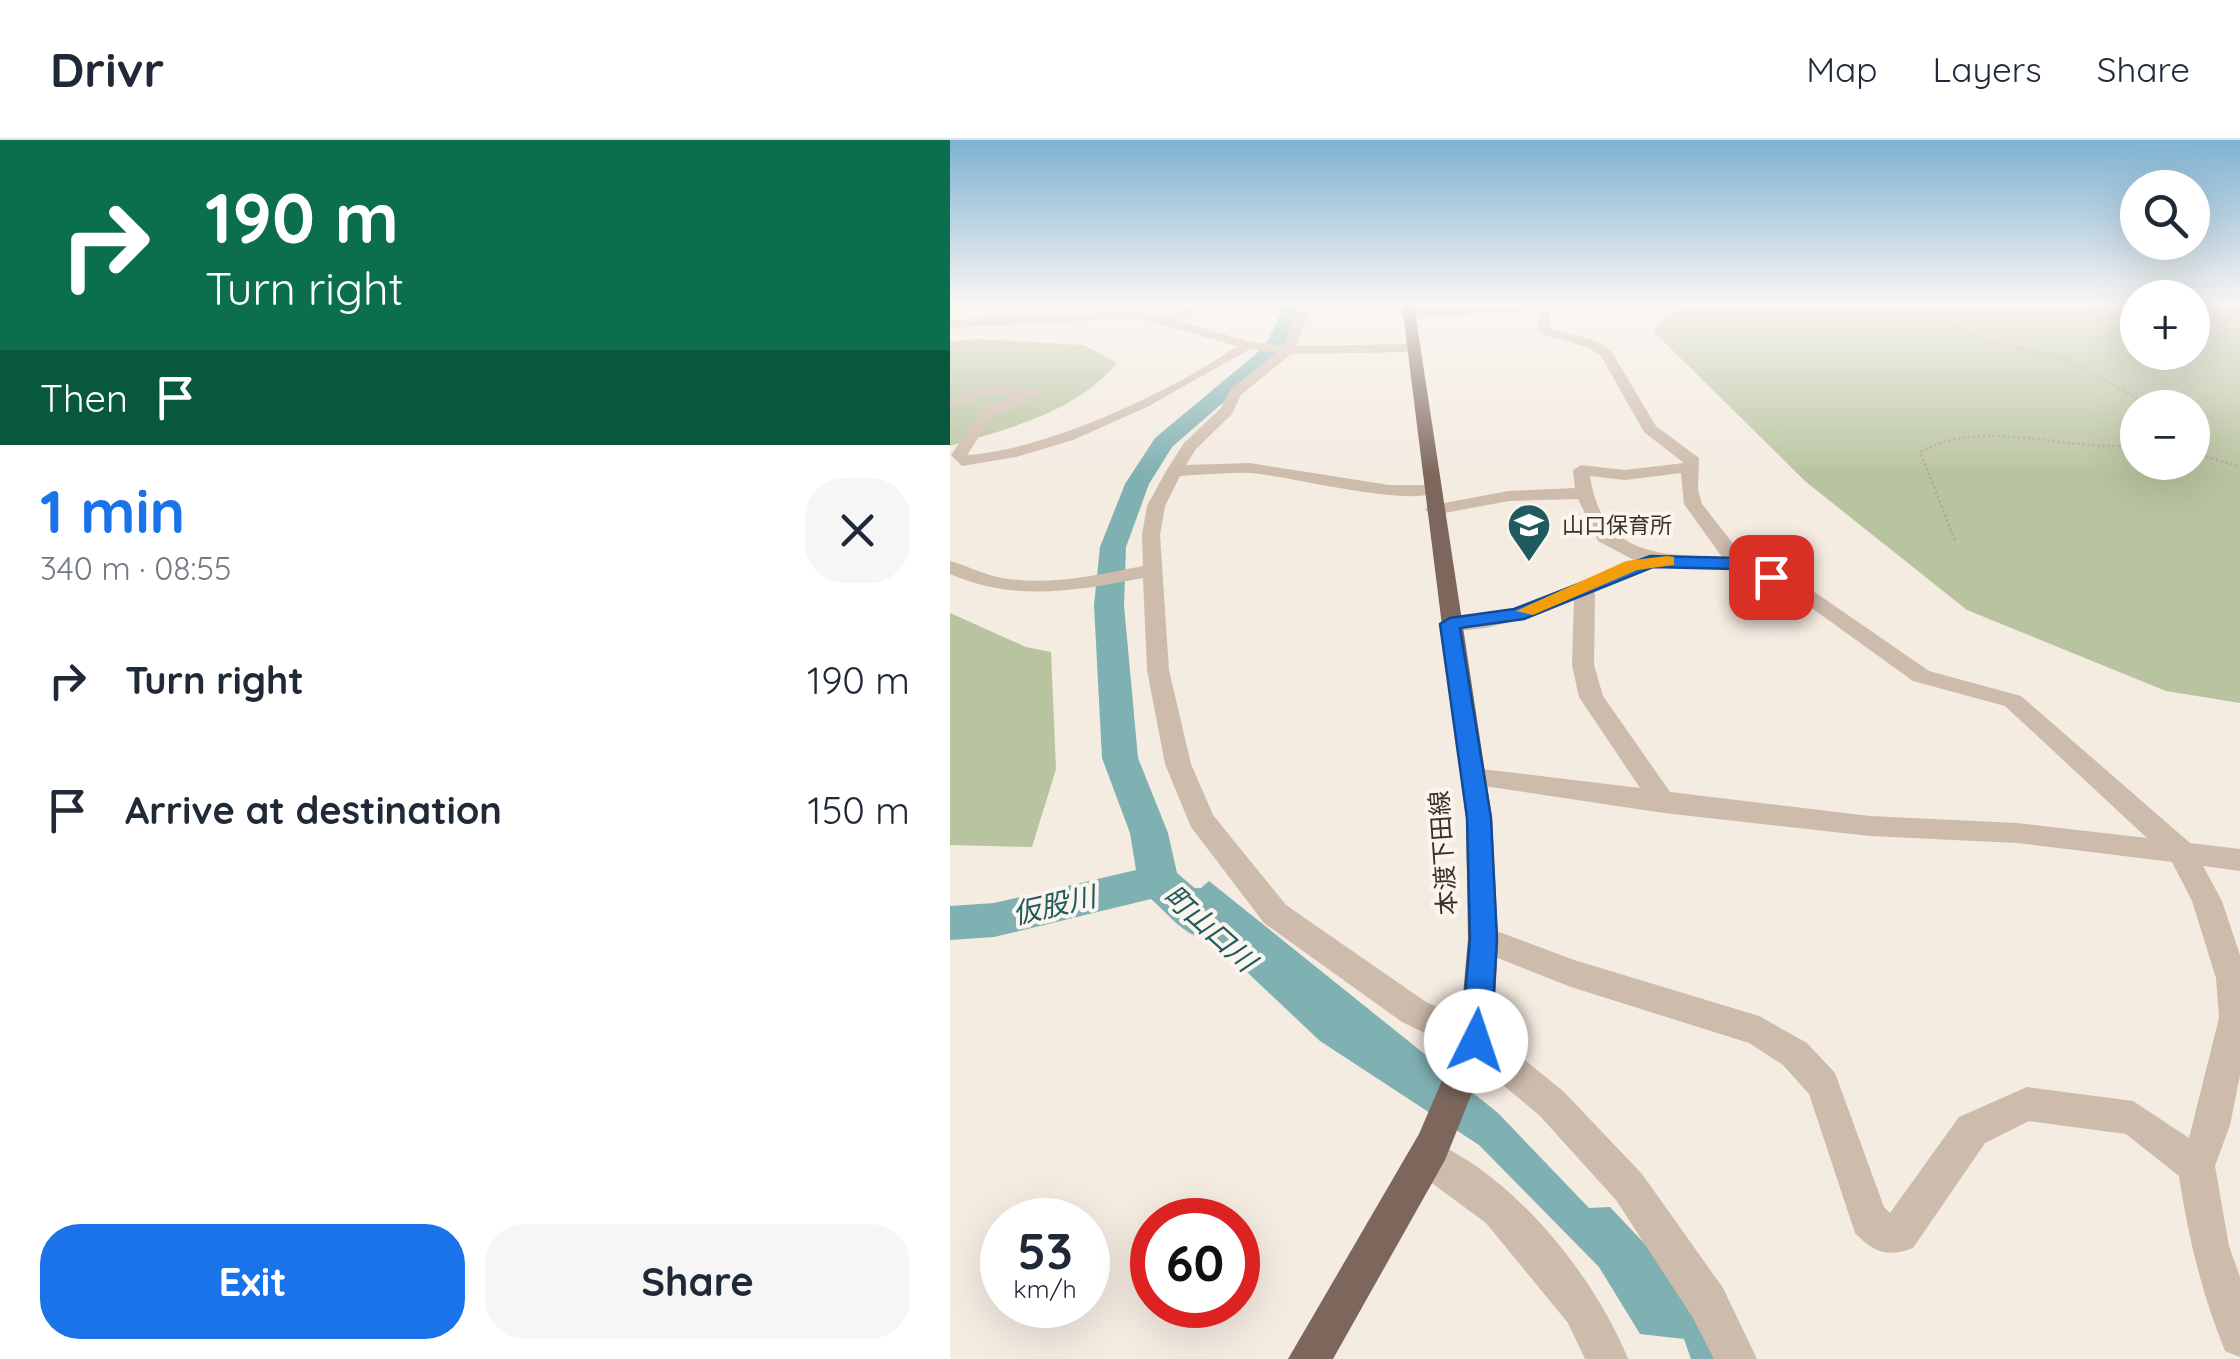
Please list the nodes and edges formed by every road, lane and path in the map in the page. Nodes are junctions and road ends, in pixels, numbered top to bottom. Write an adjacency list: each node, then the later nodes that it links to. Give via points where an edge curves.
1 (1228, 362): 7 (street, via 1112,421 1010,455 962,462 960,455 986,414 1034,392 995,389)
2 (1271, 362): 12 (street, via 1228,403)
3 (1416, 362): 14 (main road, 本渡下田線)
4 (1611, 362): 10 (street, via 1650,429 1688,455)
5 (2072, 362): 6 (path)
6 (2122, 390)
7 (950, 404)
8 (2120, 448): 15 (path, via 1934,440 1920,452)
9 (2210, 458): 11 (path)
10 (1690, 467): 13 (street, via 1626,475 1581,470); 17 (street, via 1693,506)
11 (2240, 467)
12 (1174, 471): 14 (street, via 1250,468); 19 (street, via 1156,506)
13 (1584, 493): 14 (street); 16 (street, via 1606,537)
14 (1433, 500): 21 (main road, 本渡下田線)
15 (1956, 540)
16 (1650, 561): 17 (street); 20 (street)
17 (1738, 564): 24 (street, via 1809,596 1921,676 2013,701)
18 (950, 566): 19 (street, via 1004,588)
19 (1149, 571): 27 (street, via 1156,656 1178,764 1201,820 1275,914)
20 (1585, 585): 21 (street, via 1503,619); 23 (street, via 1583,665 1591,697)
21 (1450, 624): 22 (main road, 本渡下田線)
22 (1474, 777): 23 (street); 26 (main road, 本渡下田線)
23 (1664, 803): 24 (street)
24 (2180, 850): 25 (street); 29 (street, via 2208,900 2232,978 2235,1018 2212,1125)
25 (2240, 860)
26 (1484, 939): 27 (main road, 本渡下田線); 29 (street, via 1759,1031 1795,1054 1823,1085 1869,1219 1883,1234 1899,1234 1972,1130 2026,1104 2133,1118)
27 (1473, 1049): 28 (main road, 本渡下田線); 33 (street, via 1552,1104 1630,1187 1708,1303)
28 (1429, 1152): 31 (main road, 本渡下田線); 32 (street, via 1500,1209 1583,1308)
29 (2196, 1166): 30 (street, via 2209,1246)
30 (2240, 1336)
31 (1309, 1359)
32 (1607, 1359)
33 (1736, 1359)

